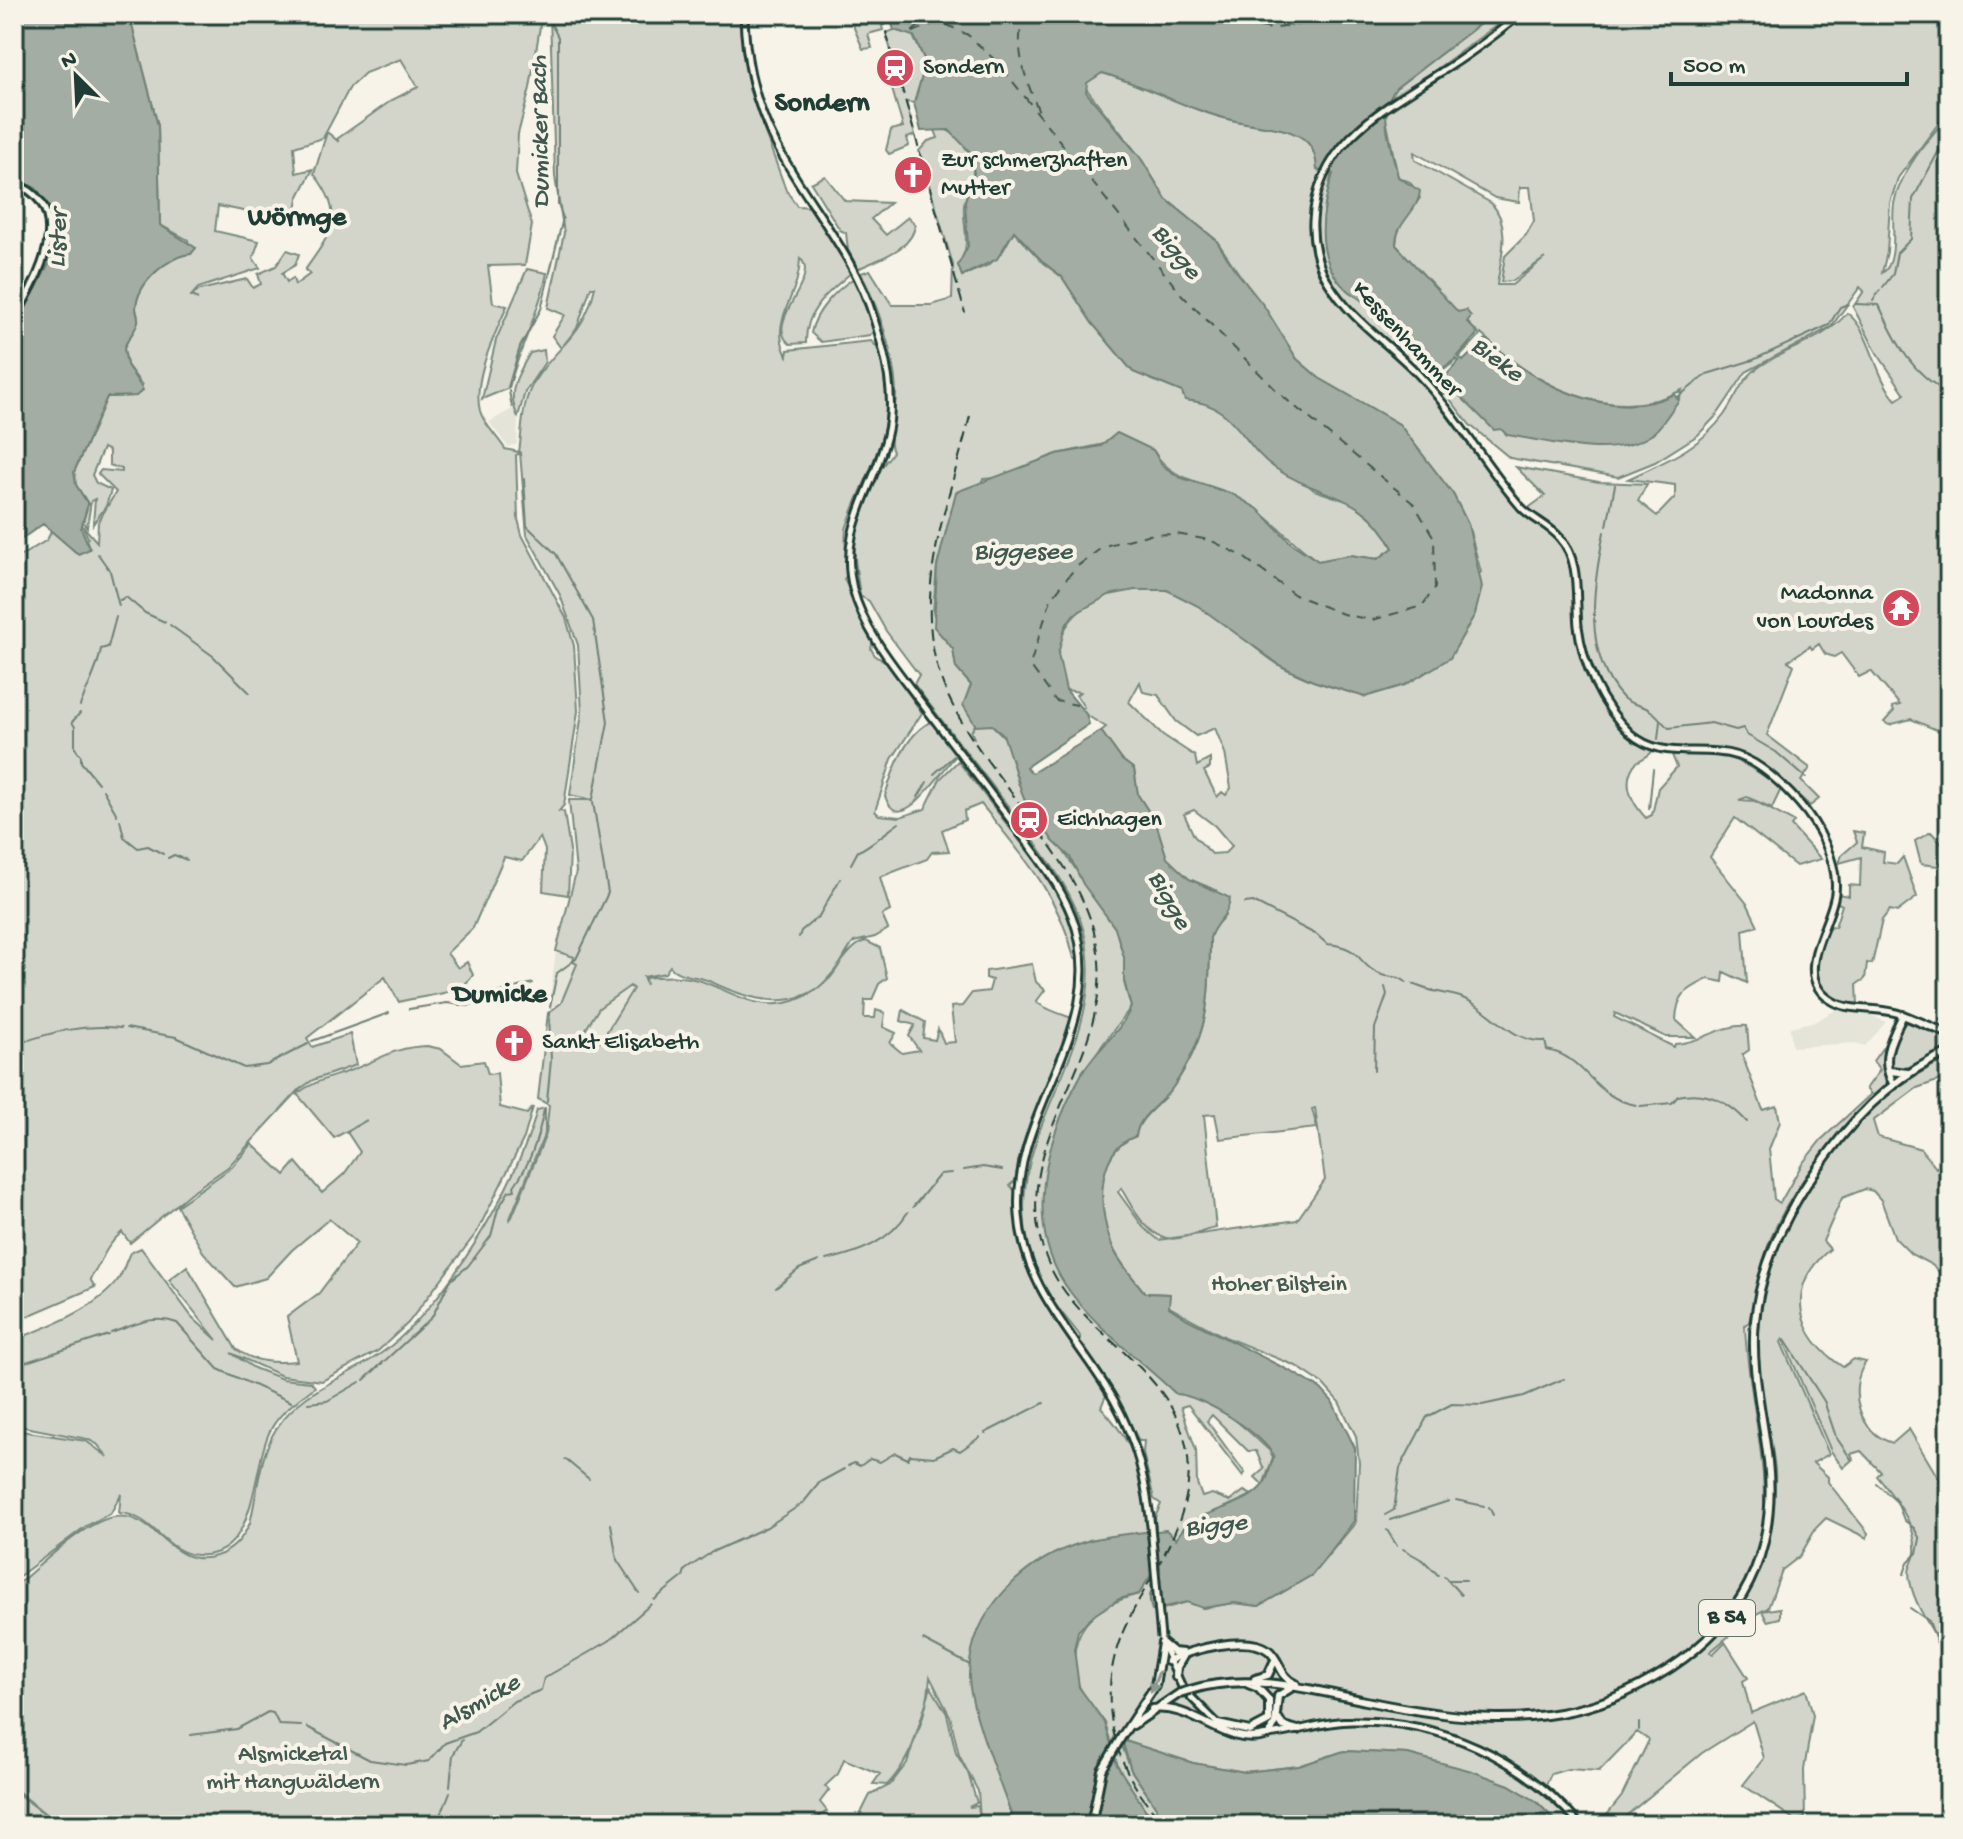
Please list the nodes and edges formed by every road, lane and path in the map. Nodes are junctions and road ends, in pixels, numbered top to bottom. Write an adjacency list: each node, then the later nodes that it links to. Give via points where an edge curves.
1 (744, 14): 12 (main road, bridge, via 753,84 768,128 856,273 877,328 890,402 886,438 852,529 853,588 874,636 1052,877 1080,942 1083,987 1078,1017 1026,1146 1019,1220 1039,1288 1126,1424 1144,1476)
2 (1521, 14): 5 (main road, Kessenhammer, via 1358,127 1325,173 1313,226 1315,248 1329,283 1350,311 1437,396 1521,506 1564,543 1574,569 1584,655 1619,722 1658,749 1738,756 1789,792 1817,828 1835,879 1814,958 1817,984 1836,1004)
3 (14, 183): 4 (main road, via 31,190 47,217 47,252 40,275)
4 (14, 319)
5 (1903, 1015): 6 (main road); 8 (main road)
6 (1949, 1034)
7 (1949, 1052): 10 (main road)
8 (1885, 1061): 9 (main road); 11 (main road)
9 (1890, 1071): 10 (main road); 11 (main road)
10 (1912, 1072): 11 (main road)
11 (1896, 1084): 18 (main road, B 54, via 1819,1166 1788,1215 1768,1263 1754,1342 1770,1519 1753,1580 1716,1630 1644,1683 1612,1699 1545,1716 1462,1717)
12 (1162, 1640): 13 (main road, via 1173,1652); 15 (main road); 21 (main road, one-way to 21, via 1157,1680)
13 (1187, 1653): 14 (main road, via 1250,1645 1268,1650); 15 (main road); 16 (main road)
14 (1274, 1658): 17 (main road, via 1268,1675); 18 (main road, via 1283,1676)
15 (1168, 1661): 16 (main road)
16 (1176, 1677): 22 (main road)
17 (1240, 1682): 18 (main road, B 54); 19 (main road, B 54, bridge, via 1180,1693); 22 (main road, via 1267,1695 1269,1721 1250,1731)
18 (1303, 1688): 20 (main road, via 1281,1692)
19 (1152, 1709): 21 (main road, B 54); 24 (main road, via 1180,1711 1238,1737)
20 (1276, 1715): 23 (main road, via 1283,1726); 24 (main road)
21 (1136, 1719): 25 (main road, B 54, bridge, via 1099,1778)
22 (1218, 1724): 24 (main road, via 1236,1733)
23 (1298, 1730): 24 (main road); 26 (main road, via 1351,1721 1386,1723 1466,1743 1517,1767)
24 (1267, 1735)
25 (1091, 1825)
26 (1580, 1825)

